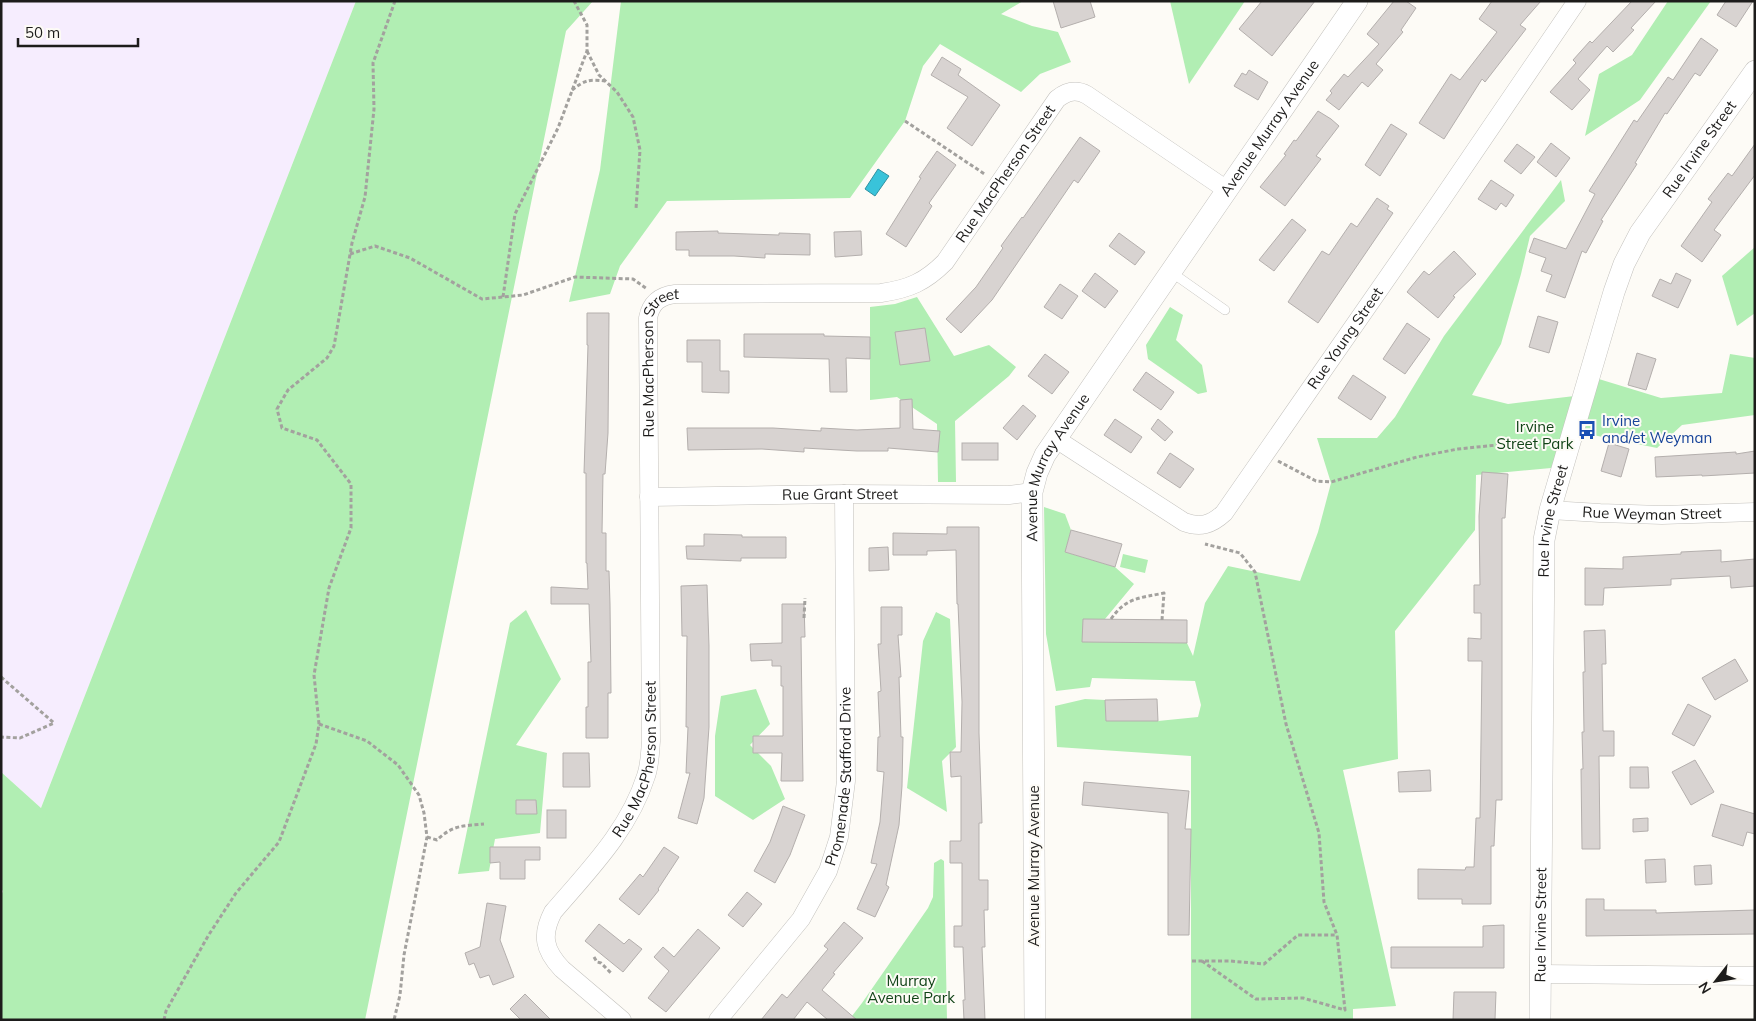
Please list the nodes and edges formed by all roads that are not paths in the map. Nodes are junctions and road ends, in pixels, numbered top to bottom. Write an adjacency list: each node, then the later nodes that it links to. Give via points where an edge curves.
1 (1356, 1): 4 (street, Avenue Murray Avenue)
2 (1577, 1): 7 (street, Rue Young Street, via 1218,519 1202,526 1184,522)
3 (1755, 71): 11 (street, Rue Irvine Street, via 1659,205 1624,264)
4 (1227, 190): 5 (street, Avenue Murray Avenue); 10 (street, Rue MacPherson Street, via 1087,95 1068,92 1057,99 945,262 917,284 881,293 675,294 659,298 648,318)
5 (1171, 272): 6 (lane); 7 (street, Avenue Murray Avenue)
6 (1224, 310)
7 (1056, 439): 8 (street, Avenue Murray Avenue, via 1045,455)
8 (1032, 492): 9 (street, Rue Grant Street, via 1009,495); 17 (street, Avenue Murray Avenue)
9 (844, 494): 10 (street, Rue Grant Street); 16 (street, Promenade Stafford Drive, via 846,782 839,837 828,871 801,919)
10 (649, 497): 15 (street, Rue MacPherson Street, via 651,741 647,774 634,809 610,846 553,912 546,936 553,960)
11 (1550, 510): 12 (street, Rue Weyman Street, via 1662,515); 13 (street, Rue Irvine Street, via 1544,540)
12 (1755, 512)
13 (1540, 974): 14 (street); 18 (street, Rue Irvine Street)
14 (1755, 976)
15 (622, 1020)
16 (718, 1020)
17 (1035, 1020)
18 (1540, 1020)

